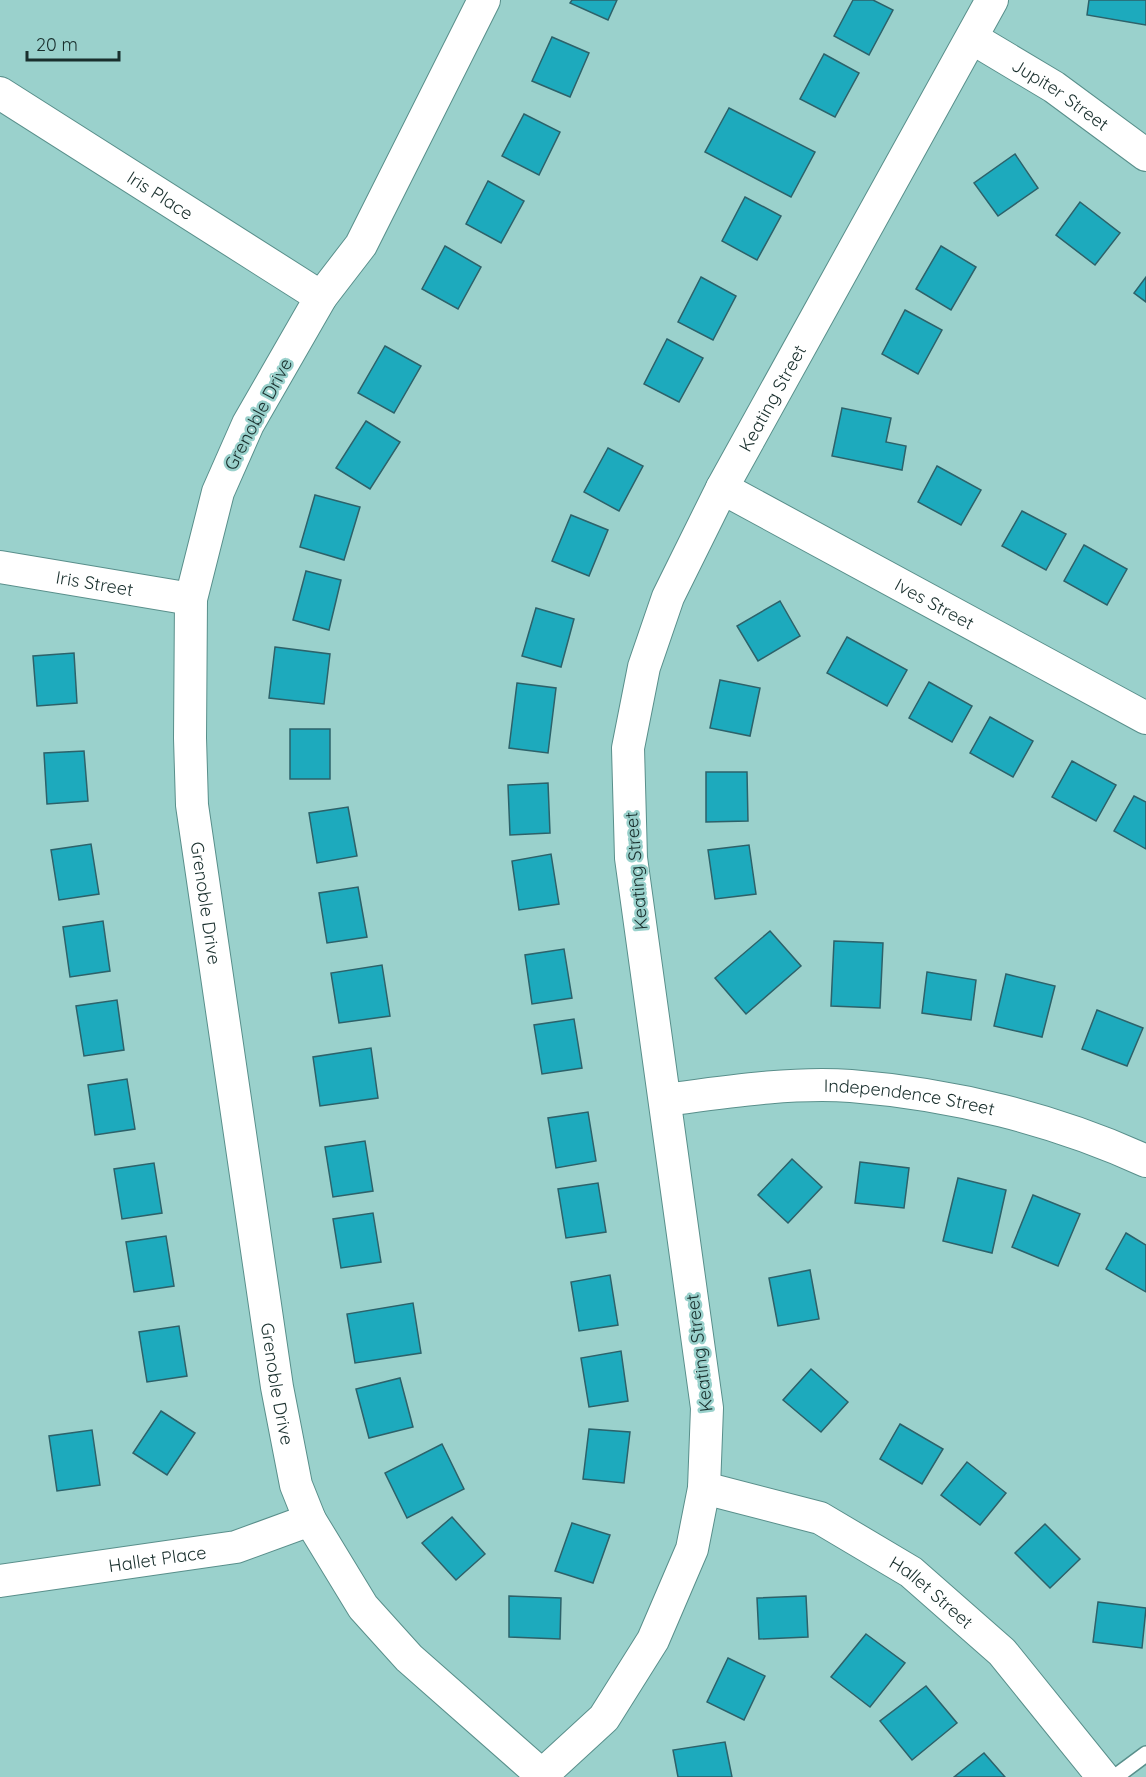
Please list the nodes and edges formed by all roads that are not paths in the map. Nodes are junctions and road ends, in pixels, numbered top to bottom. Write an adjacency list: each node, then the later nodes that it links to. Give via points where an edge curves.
1 (484, 0): 6 (street, Grenoble Drive, via 361,245)
2 (992, 0): 3 (street, Keating Street)
3 (972, 38): 5 (street, Jupiter Street, via 1054,87); 7 (street, Keating Street)
4 (0, 93): 6 (street, Iris Place)
5 (1146, 155)
6 (321, 297): 9 (street, Grenoble Drive, via 249,424 218,492)
7 (722, 488): 10 (street, Ives Street); 11 (street, Keating Street, via 668,597 644,667 628,748 631,858)
8 (0, 567): 9 (street, Iris Street)
9 (191, 599): 14 (street, Grenoble Drive, via 192,805 277,1387 296,1485)
10 (1146, 718)
11 (665, 1100): 12 (street, Independence Street, via 756,1088 850,1086 978,1104 1102,1141); 13 (street, Keating Street, via 707,1408)
12 (1146, 1161)
13 (704, 1488): 17 (street, Keating Street, via 692,1549 653,1640 604,1718); 18 (street, Hallet Street, via 820,1518 911,1572 1002,1652)
14 (310, 1520): 15 (street, Hallet Place, via 236,1547); 17 (street, Grenoble Drive, via 363,1607 409,1658)
15 (0, 1581)
16 (1146, 1754): 19 (lane)
17 (543, 1776)
18 (1103, 1777)
19 (1115, 1777)

